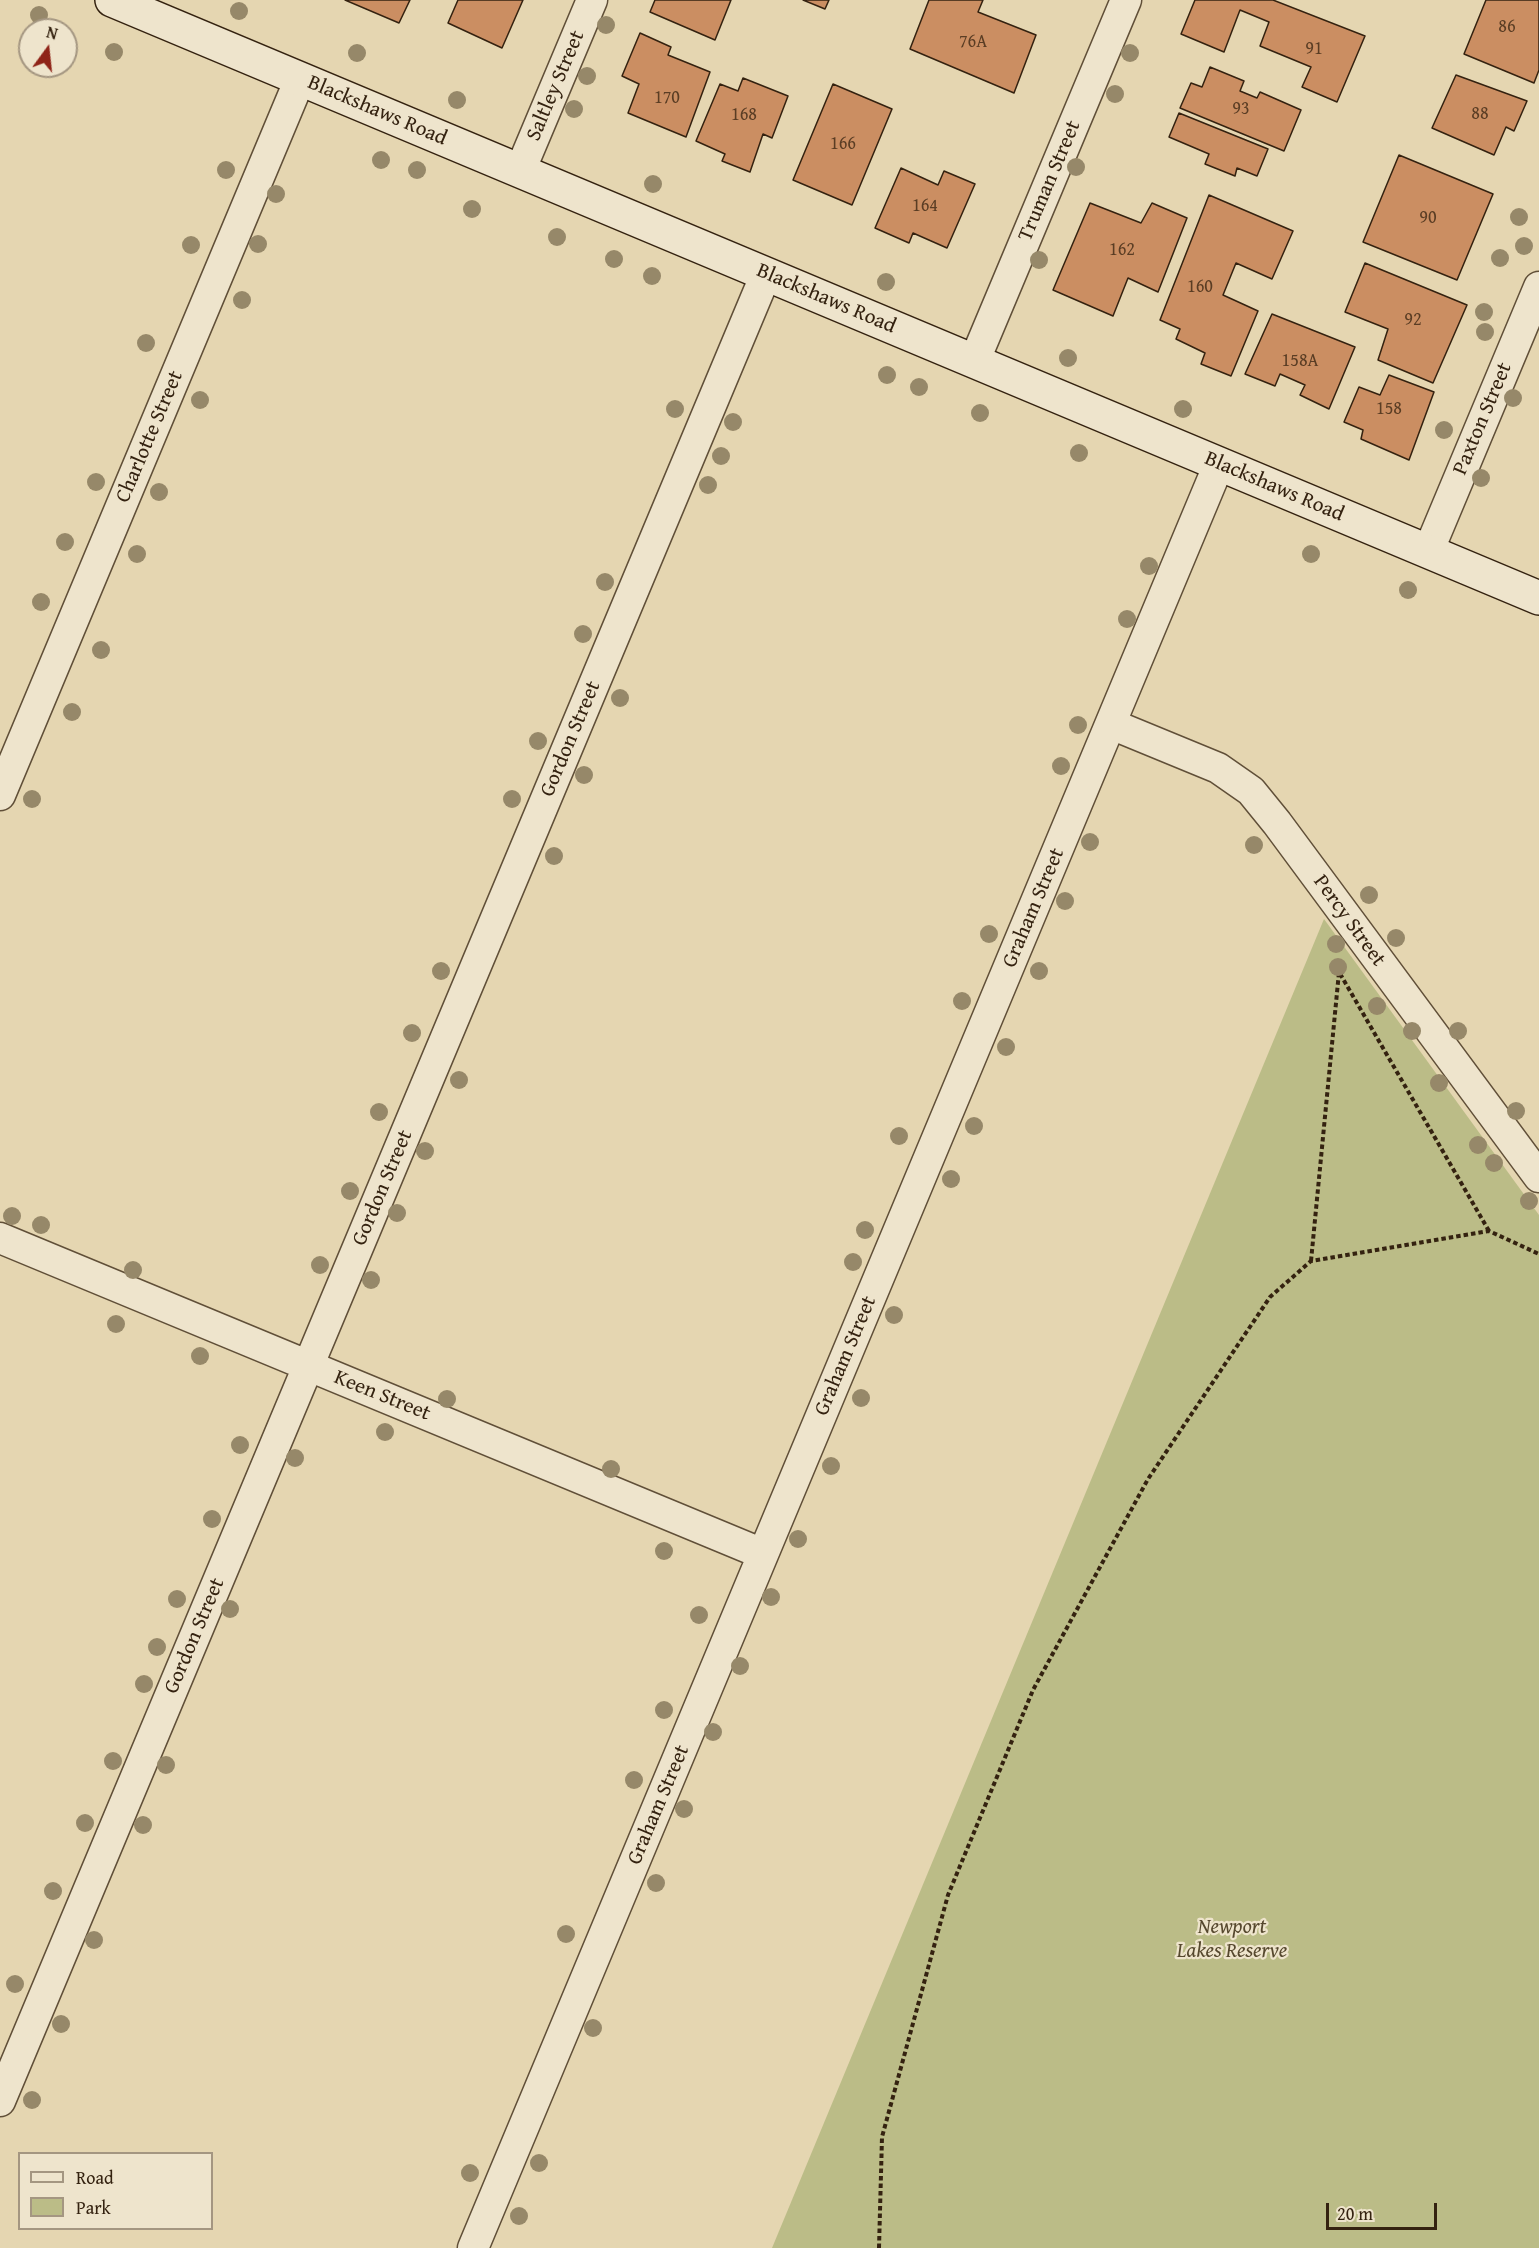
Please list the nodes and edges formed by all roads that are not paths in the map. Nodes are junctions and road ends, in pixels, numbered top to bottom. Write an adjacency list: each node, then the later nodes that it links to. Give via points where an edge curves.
1 (112, 0): 4 (main road, Blackshaws Road)
2 (592, 0): 5 (street, Saltley Street)
3 (1126, 0): 8 (street, Truman Street)
4 (300, 79): 5 (main road, Blackshaws Road); 13 (street, Charlotte Street)
5 (520, 171): 6 (main road, Blackshaws Road)
6 (766, 274): 8 (main road, Blackshaws Road); 16 (street, Gordon Street)
7 (1539, 286): 10 (street, Paxton Street)
8 (974, 362): 9 (main road, Blackshaws Road)
9 (1219, 464): 10 (main road, Blackshaws Road); 12 (street, Graham Street)
10 (1428, 552): 11 (main road, Blackshaws Road)
11 (1539, 598)
12 (1111, 724): 14 (street, Percy Street, via 1218,768 1251,791); 17 (street, Graham Street)
13 (0, 795)
14 (1539, 1177)
15 (0, 1238): 16 (street, Keen Street)
16 (308, 1366): 17 (street, Keen Street); 18 (street, Gordon Street)
17 (763, 1554): 19 (street, Graham Street)
18 (0, 2101)
19 (473, 2248)

